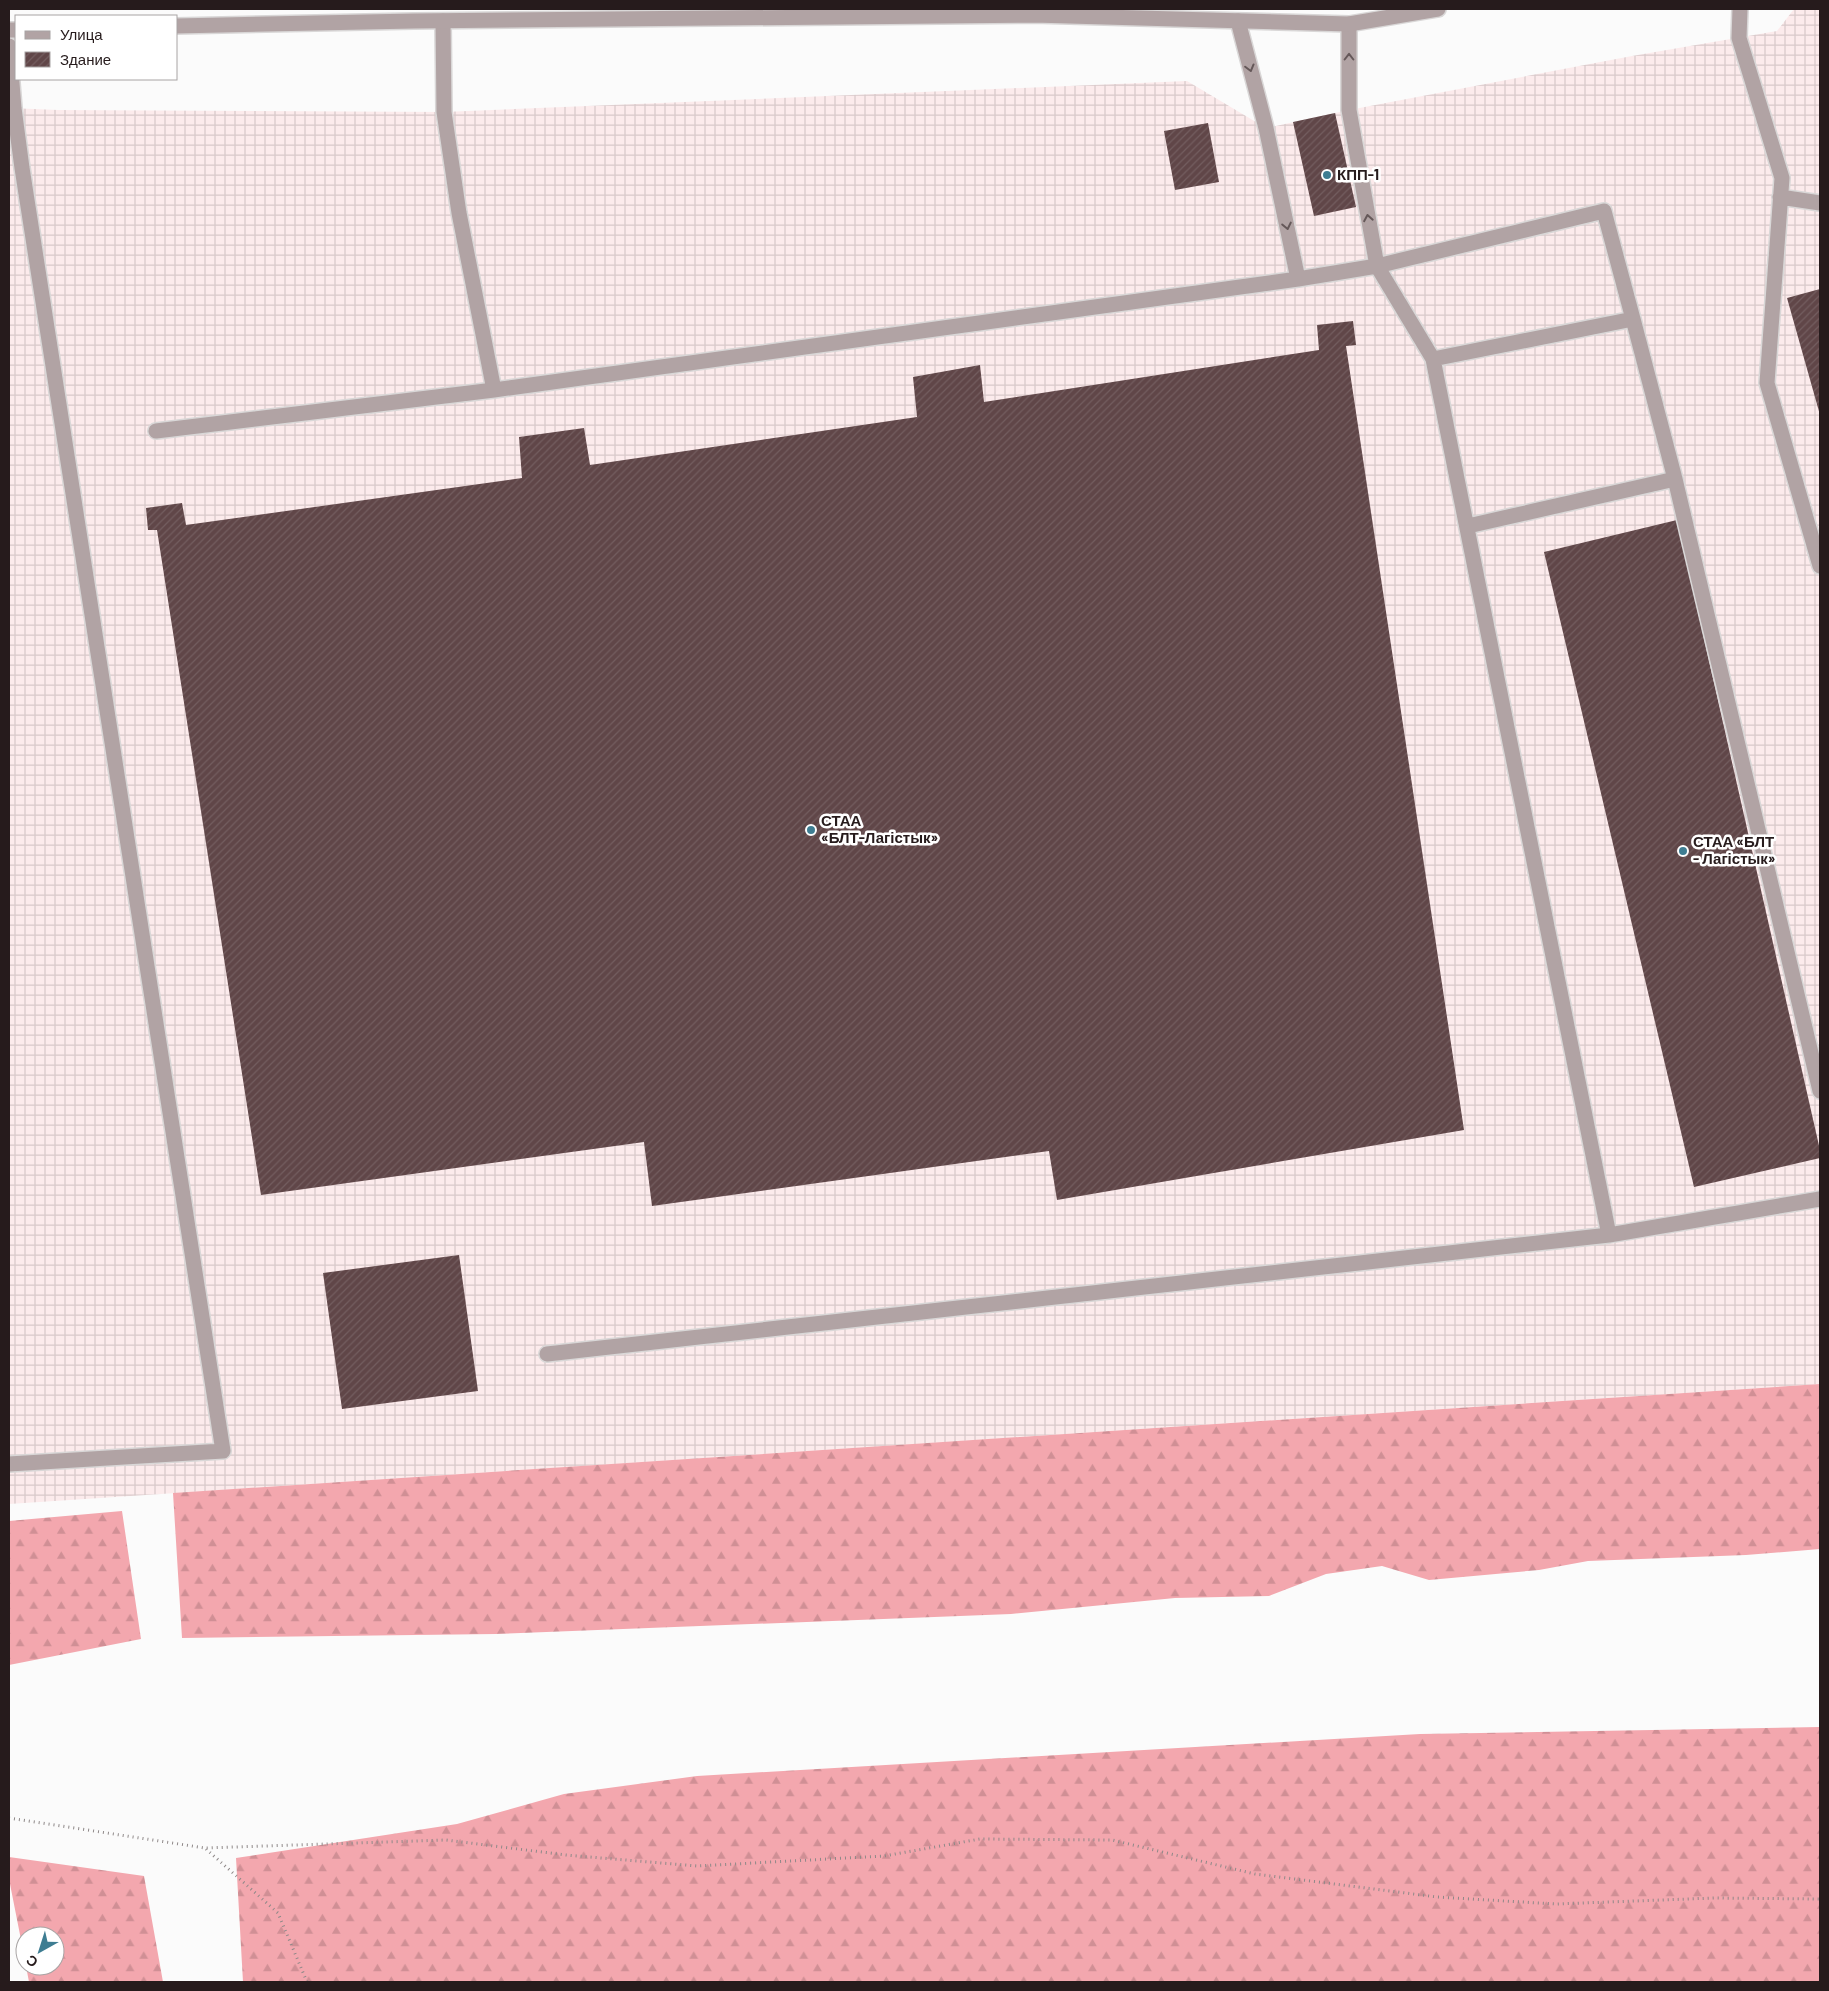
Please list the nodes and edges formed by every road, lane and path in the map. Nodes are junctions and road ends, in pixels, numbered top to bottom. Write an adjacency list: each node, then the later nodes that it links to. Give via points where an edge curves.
1 (1438, 9): 5 (street)
2 (1740, 9): 9 (street, via 1739,38 1782,178)
3 (444, 21): 4 (street, via 1034,15); 6 (street); 15 (street, via 444,112 459,213)
4 (1238, 21): 5 (street); 12 (street, one-way to 12, via 1266,128)
5 (1349, 24): 11 (street, one-way to 5, via 1349,110)
6 (178, 26)
7 (9, 46): 8 (street)
8 (15, 168): 24 (street, via 223,1451)
9 (1780, 197): 10 (street); 19 (street, via 1767,383)
10 (1820, 203)
11 (1377, 266): 12 (street); 13 (street, via 1604,211); 14 (street)
12 (1298, 279): 15 (street)
13 (1633, 319): 14 (street); 17 (street)
14 (1433, 359): 18 (street)
15 (494, 390): 16 (street)
16 (156, 432)
17 (1675, 479): 18 (street); 20 (street)
18 (1468, 526): 22 (street)
19 (1820, 566)
20 (1820, 1091)
21 (1820, 1200): 22 (street)
22 (1609, 1235): 23 (street)
23 (547, 1354)
24 (9, 1464)
25 (9, 1818): 26 (path)
26 (205, 1848): 27 (path, via 446,1840 566,1855 696,1866 884,1856 980,1839 1112,1840 1255,1874 1437,1897 1556,1904 1714,1898); 28 (path, via 278,1912)
27 (1820, 1899)
28 (307, 1982)

